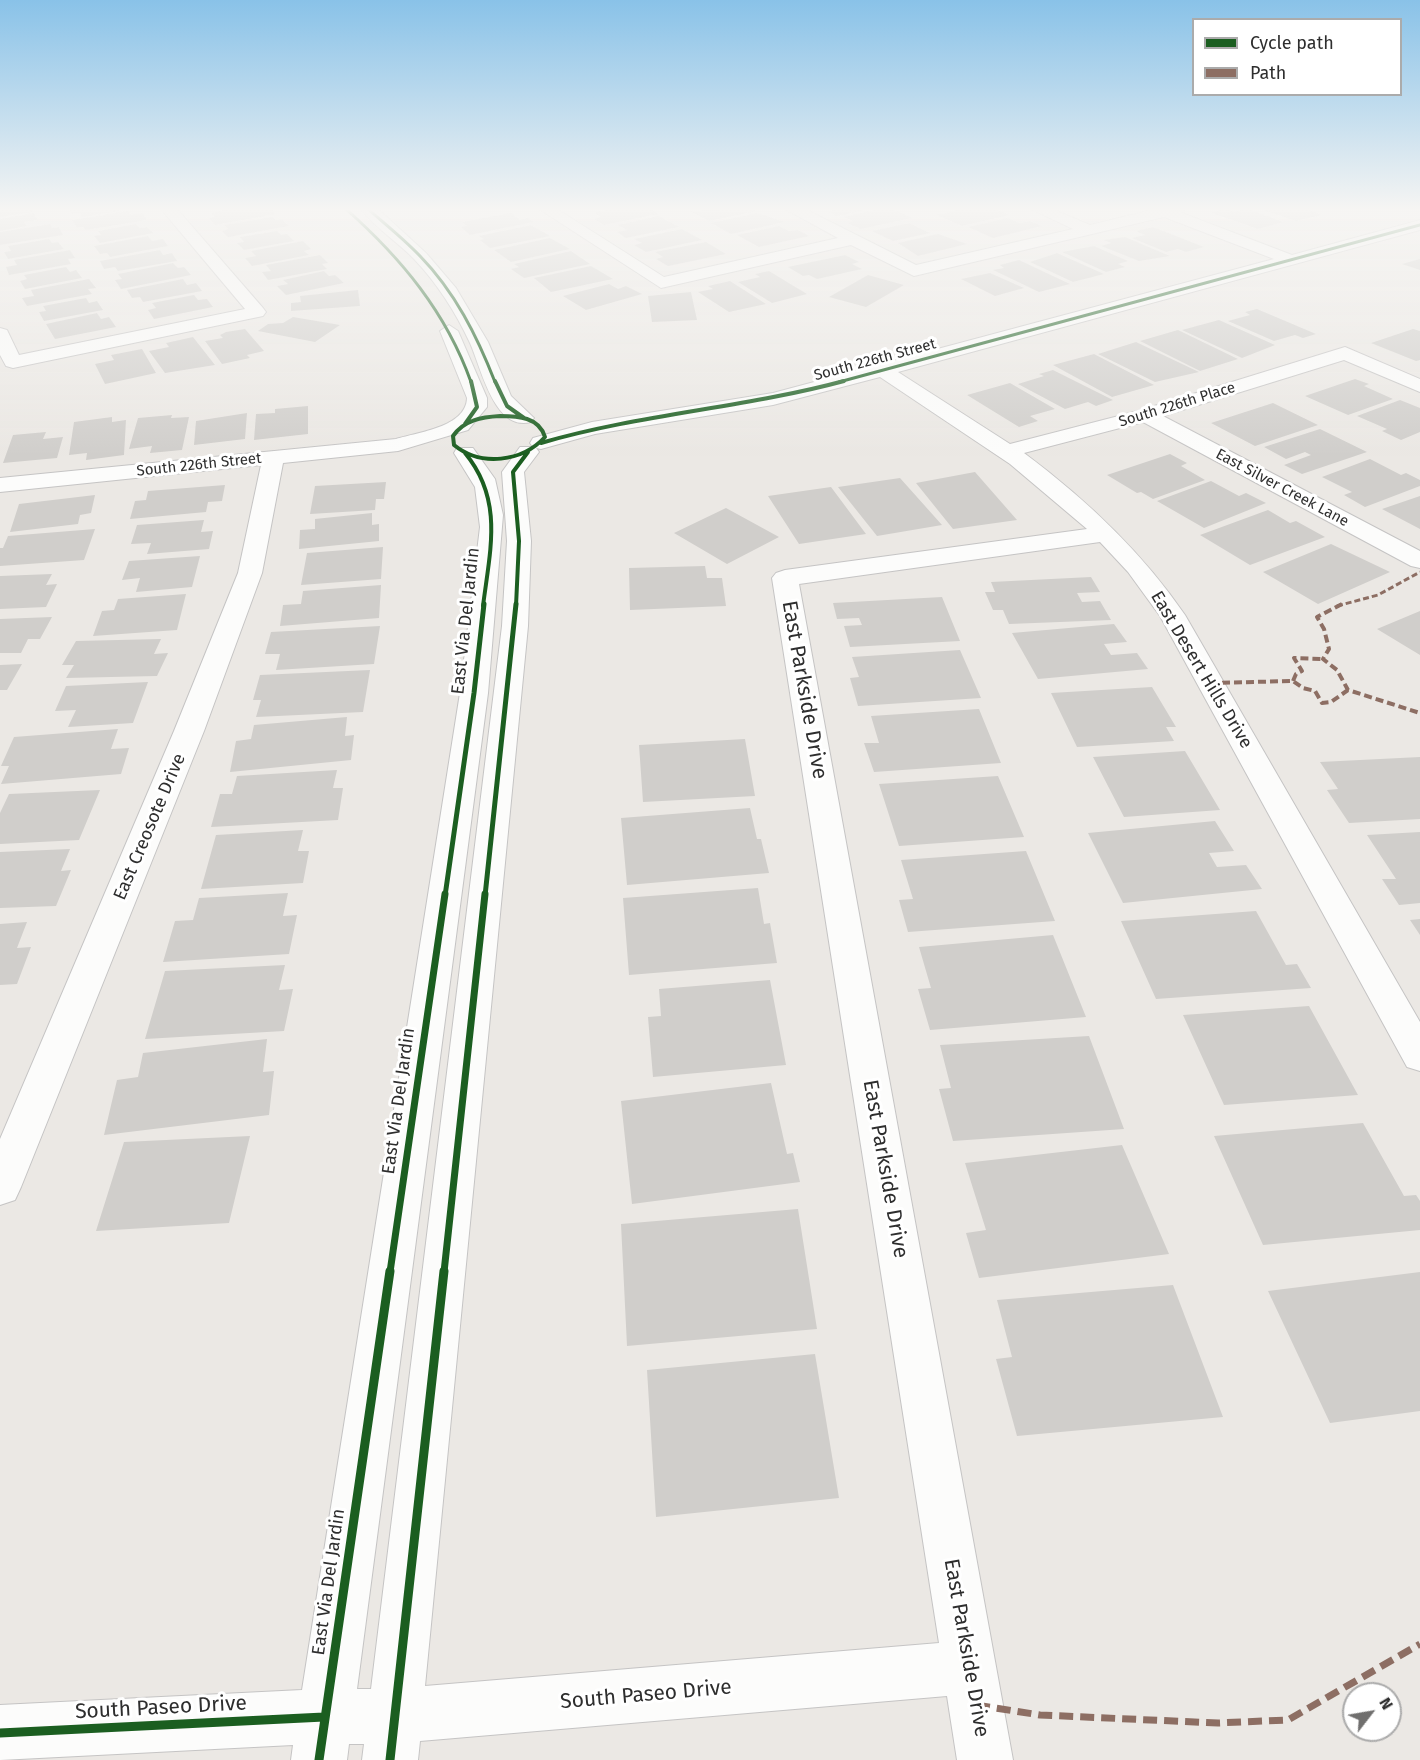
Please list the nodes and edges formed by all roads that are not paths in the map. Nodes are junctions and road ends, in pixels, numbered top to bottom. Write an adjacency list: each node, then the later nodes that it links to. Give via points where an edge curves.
1 (239, 291): 5 (street, via 257,312 13,363)
2 (424, 291): 10 (street, via 446,324 477,398)
3 (449, 291): 9 (street, via 478,342 501,396)
4 (1177, 291): 6 (street, South 226th Street)
5 (0, 334)
6 (883, 371): 9 (street, South 226th Street, via 773,399); 11 (street, East Desert Hills Drive)
7 (1420, 386): 8 (street, South 226th Place, via 1345,353)
8 (1145, 415): 11 (street, South 226th Place); 15 (street, East Silver Creek Lane)
9 (532, 434): 10 (street, via 500,416); 10 (street, South 226th Street, via 489,458); 20 (street, via 513,472 519,541 514,626)
10 (464, 439): 12 (street, South 226th Street); 21 (street, East Via Del Jardin, via 491,500 492,527 474,693)
11 (1008, 451): 14 (street, East Desert Hills Drive)
12 (273, 458): 13 (street, South 226th Street); 17 (street, East Creosote Drive, via 250,573 189,731)
13 (0, 485)
14 (1104, 534): 16 (street, East Desert Hills Drive, via 1137,567 1172,615); 18 (street, East Parkside Drive, via 785,578)
15 (1420, 561)
16 (1420, 1056)
17 (0, 1187)
18 (969, 1667): 20 (street, South Paseo Drive); 22 (street, East Parkside Drive)
19 (0, 1733): 21 (street, South Paseo Drive)
20 (392, 1738): 21 (street, South Paseo Drive)
21 (322, 1739)
22 (985, 1760)

